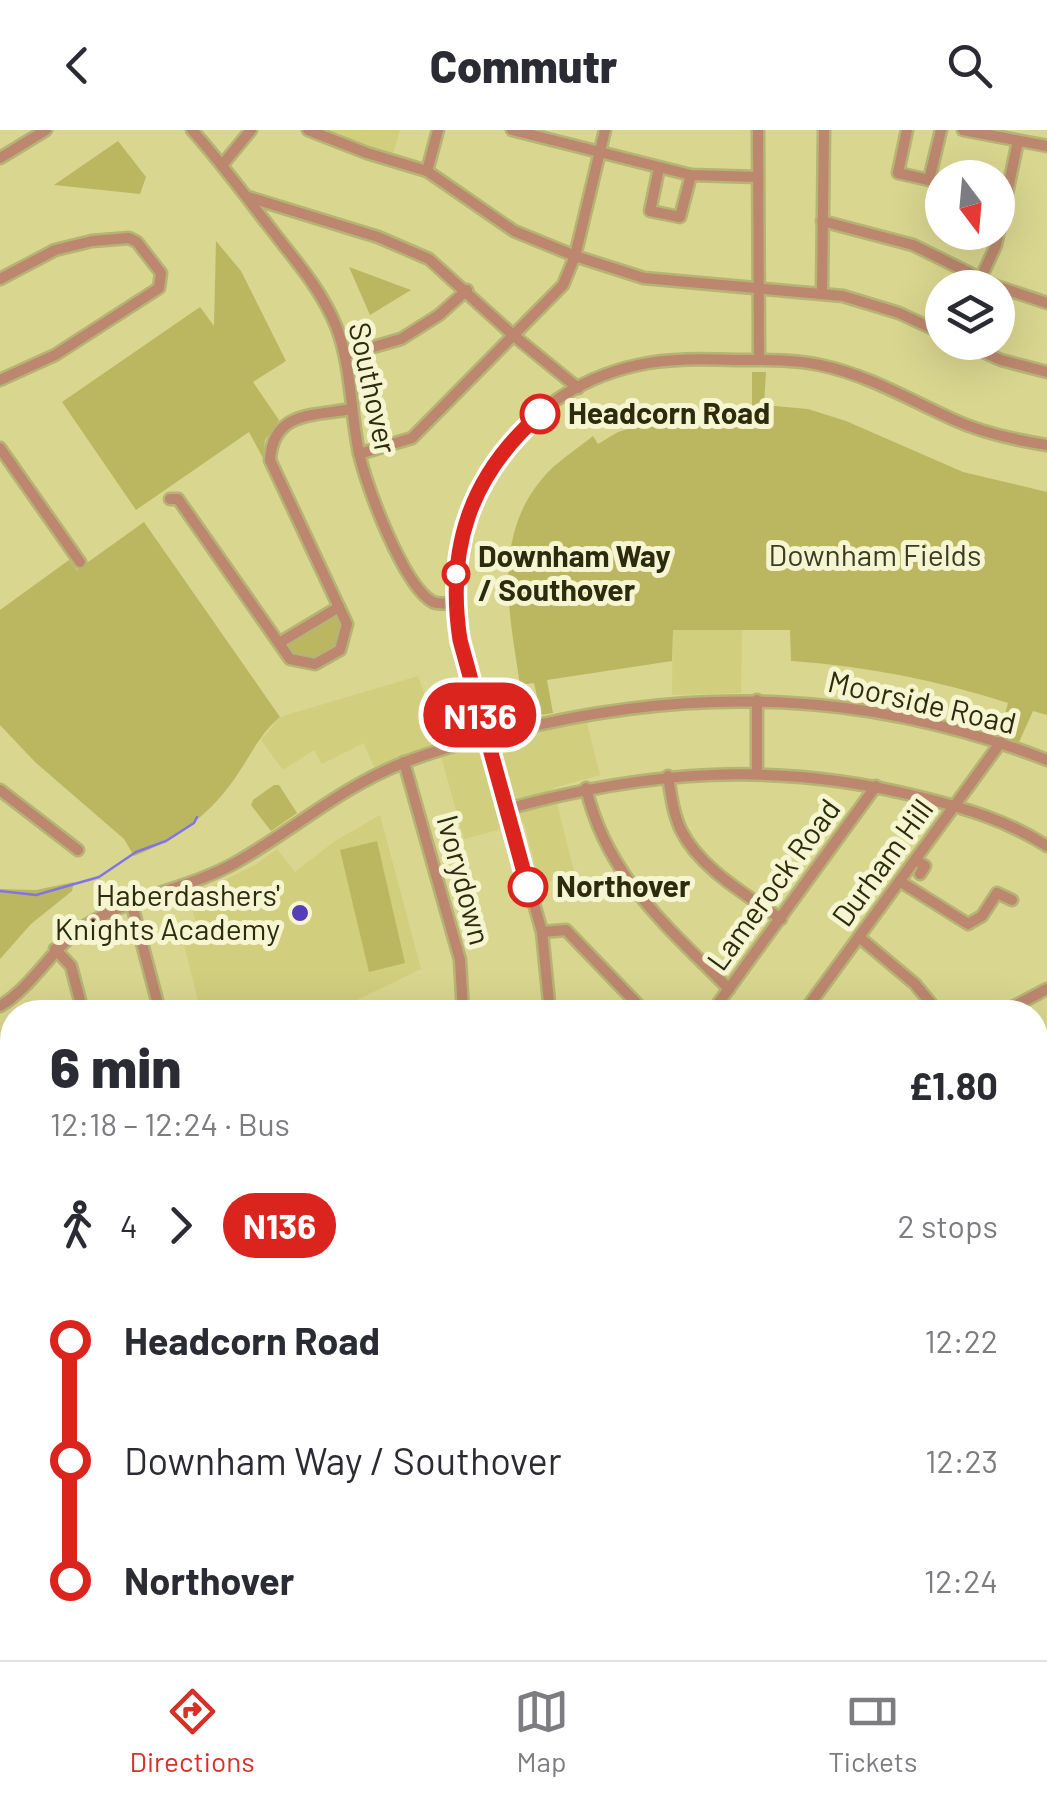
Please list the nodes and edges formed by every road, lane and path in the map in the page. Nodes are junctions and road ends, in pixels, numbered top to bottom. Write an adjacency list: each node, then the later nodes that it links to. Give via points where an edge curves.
1 (46, 130): 16 (street)
2 (192, 130): 17 (street, Southover)
3 (251, 130): 17 (street)
4 (308, 130): 19 (street)
5 (438, 130): 19 (street)
6 (512, 130): 15 (street)
7 (604, 130): 15 (street)
8 (758, 130): 21 (street)
9 (824, 130): 24 (street)
10 (906, 130): 11 (street, via 898,172 929,180)
11 (941, 130)
12 (963, 130): 13 (street)
13 (1018, 141): 14 (street); 28 (street)
14 (1047, 146)
15 (599, 149): 18 (street); 26 (street)
16 (0, 158)
17 (223, 164): 22 (street, Southover)
18 (659, 168): 20 (street); 20 (street, via 650,211 680,217)
19 (427, 171): 26 (street, via 514,231)
20 (690, 175): 21 (street)
21 (758, 177): 30 (street)
22 (245, 196): 23 (street); 25 (street, Southover)
23 (283, 208): 25 (street); 31 (street, via 429,259)
24 (822, 221): 27 (street, via 899,240); 33 (street)
25 (268, 226): 37 (street, Southover, via 314,285)
26 (575, 256): 30 (street, via 644,278); 36 (street, via 563,284)
27 (964, 270)
28 (985, 270)
29 (0, 279): 41 (street, via 55,250 128,238 161,273 159,288 55,355)
30 (758, 286): 33 (street); 38 (street)
31 (467, 290): 36 (street); 37 (street, via 401,339)
32 (1015, 291): 34 (street)
33 (822, 292): 35 (street, via 870,302)
34 (1047, 303)
35 (925, 326)
36 (513, 335): 42 (street); 46 (street, via 412,438)
37 (345, 355): 43 (street, Southover)
38 (759, 359): 42 (street, via 656,362); 44 (street, via 864,378 968,425)
39 (1001, 360): 40 (street)
40 (1047, 372)
41 (0, 380)
42 (578, 388): 49 (street, via 533,420 484,477 460,542)
43 (352, 409): 46 (street, Southover); 50 (street, via 288,421 272,440 270,460)
44 (1047, 445)
45 (0, 448): 48 (street)
46 (359, 454): 49 (street, Southover, via 408,571 431,601)
47 (170, 498): 51 (street, via 178,499)
48 (80, 562)
49 (455, 603): 53 (street)
50 (339, 608): 51 (street); 51 (street, via 347,624 340,650 315,664 290,658)
51 (279, 643)
52 (758, 700): 53 (street, Moorside Road, via 616,708); 54 (street, Moorside Road, via 883,713); 57 (street)
53 (487, 738): 56 (street, Moorside Road); 63 (street)
54 (1001, 742): 55 (street, Moorside Road); 62 (street, Durham Hill)
55 (1047, 760)
56 (404, 762): 70 (street, Moorside Road, via 352,786 198,882); 79 (street, Ivorydown, via 460,960)
57 (757, 773): 58 (street); 59 (street)
58 (668, 776): 60 (street); 71 (street, via 674,814 698,855)
59 (876, 786): 62 (street); 71 (street, Lamerock Road)
60 (586, 788): 63 (street); 75 (street, via 614,862 642,900)
61 (0, 790): 65 (street)
62 (956, 806): 64 (street); 67 (street, Durham Hill)
63 (507, 809): 72 (street)
64 (1047, 846)
65 (78, 850)
66 (935, 854): 67 (street)
67 (920, 867): 68 (street, Durham Hill)
68 (901, 882): 69 (street, via 968,924 982,916 991,891); 73 (street, Durham Hill)
69 (1012, 900)
70 (132, 905): 74 (street, Moorside Road, via 89,923); 78 (street)
71 (781, 919): 75 (street, Lamerock Road)
72 (542, 932): 80 (street); 81 (street, via 566,930)
73 (859, 937): 83 (street, Durham Hill); 84 (street)
74 (55, 949): 76 (street, Moorside Road); 77 (street, via 71,966)
75 (730, 988): 82 (street, Lamerock Road)
76 (6, 1000)
77 (80, 1000)
78 (157, 1000)
79 (463, 1000)
80 (549, 1000)
81 (633, 1000)
82 (721, 1000)
83 (813, 1000)
84 (928, 1000)

